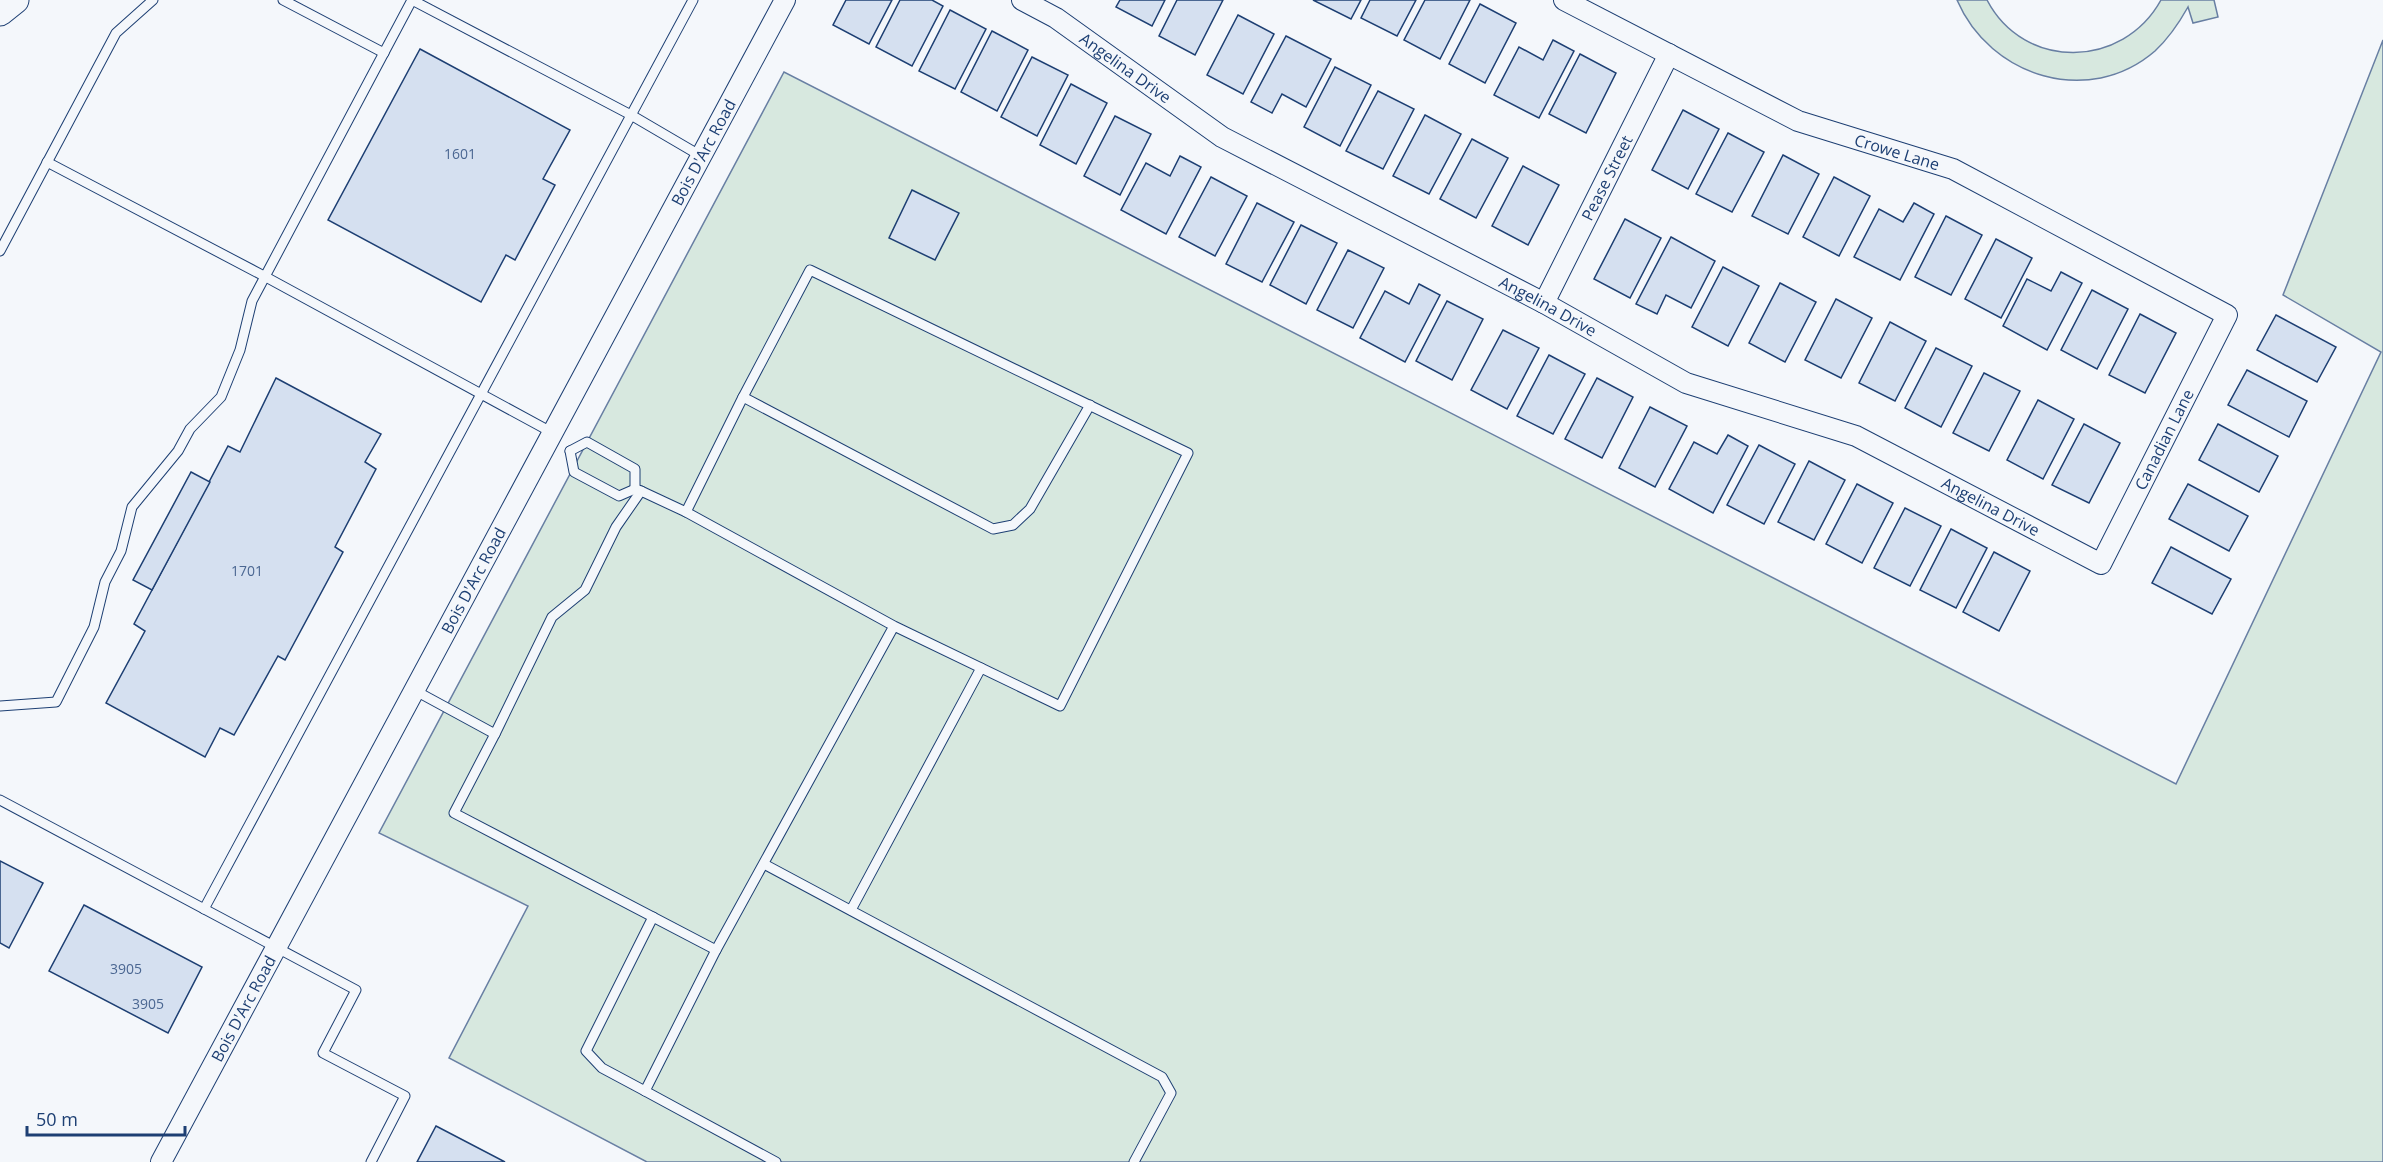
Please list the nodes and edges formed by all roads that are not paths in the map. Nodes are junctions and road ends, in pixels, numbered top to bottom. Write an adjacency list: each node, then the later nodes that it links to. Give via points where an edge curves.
1 (15, 0): 9 (main road)
2 (153, 0): 14 (lane, via 116,33)
3 (283, 0): 10 (lane)
4 (412, 0): 10 (lane); 12 (lane)
5 (693, 0): 12 (lane)
6 (785, 0): 13 (street, Bois D'Arc Road)
7 (1022, 0): 17 (street, Angelina Drive, via 1056,18 1222,137)
8 (1564, 0): 11 (street, Crowe Lane)
9 (0, 12)
10 (384, 53): 16 (lane)
11 (1669, 54): 17 (street, Pease Street); 18 (street, Crowe Lane, via 1798,121 1953,169)
12 (631, 115): 13 (lane); 19 (lane)
13 (701, 156): 22 (street, Bois D'Arc Road)
14 (47, 162): 15 (lane); 16 (lane)
15 (0, 251)
16 (264, 276): 19 (lane); 30 (lane, via 221,397 190,429 178,451 132,507 121,551 105,582 94,627 56,702)
17 (1544, 303): 26 (street, Angelina Drive, via 1686,383 1856,436)
18 (2227, 315): 26 (street, Canadian Lane)
19 (480, 393): 22 (lane); 34 (lane)
20 (743, 397): 21 (lane, via 993,529 1013,525 1030,509); 21 (lane, via 810,270); 25 (lane)
21 (1090, 405): 28 (lane, via 1188,453 1060,706)
22 (551, 437): 23 (lane); 29 (street, Bois D'Arc Road)
23 (570, 451): 24 (lane, via 574,472 620,496); 24 (lane, via 587,442 635,469)
24 (638, 490): 25 (lane); 31 (lane, via 585,590 552,617)
25 (686, 512): 27 (lane)
26 (2101, 564)
27 (894, 626): 28 (lane); 33 (lane)
28 (981, 668): 35 (lane)
29 (414, 690): 31 (lane); 37 (street, Bois D'Arc Road)
30 (0, 706)
31 (495, 734): 36 (lane, via 454,813)
32 (0, 800): 34 (lane)
33 (764, 864): 35 (lane); 38 (lane)
34 (204, 909): 37 (lane)
35 (851, 910): 43 (lane, via 1161,1077 1171,1093)
36 (653, 917): 38 (lane); 39 (lane, via 586,1051 602,1068)
37 (276, 948): 40 (street, Bois D'Arc Road); 41 (lane, via 356,990 323,1053 405,1096)
38 (716, 950): 39 (lane)
39 (645, 1092): 42 (lane)
40 (161, 1162)
41 (371, 1162)
42 (776, 1162)
43 (1134, 1162)

